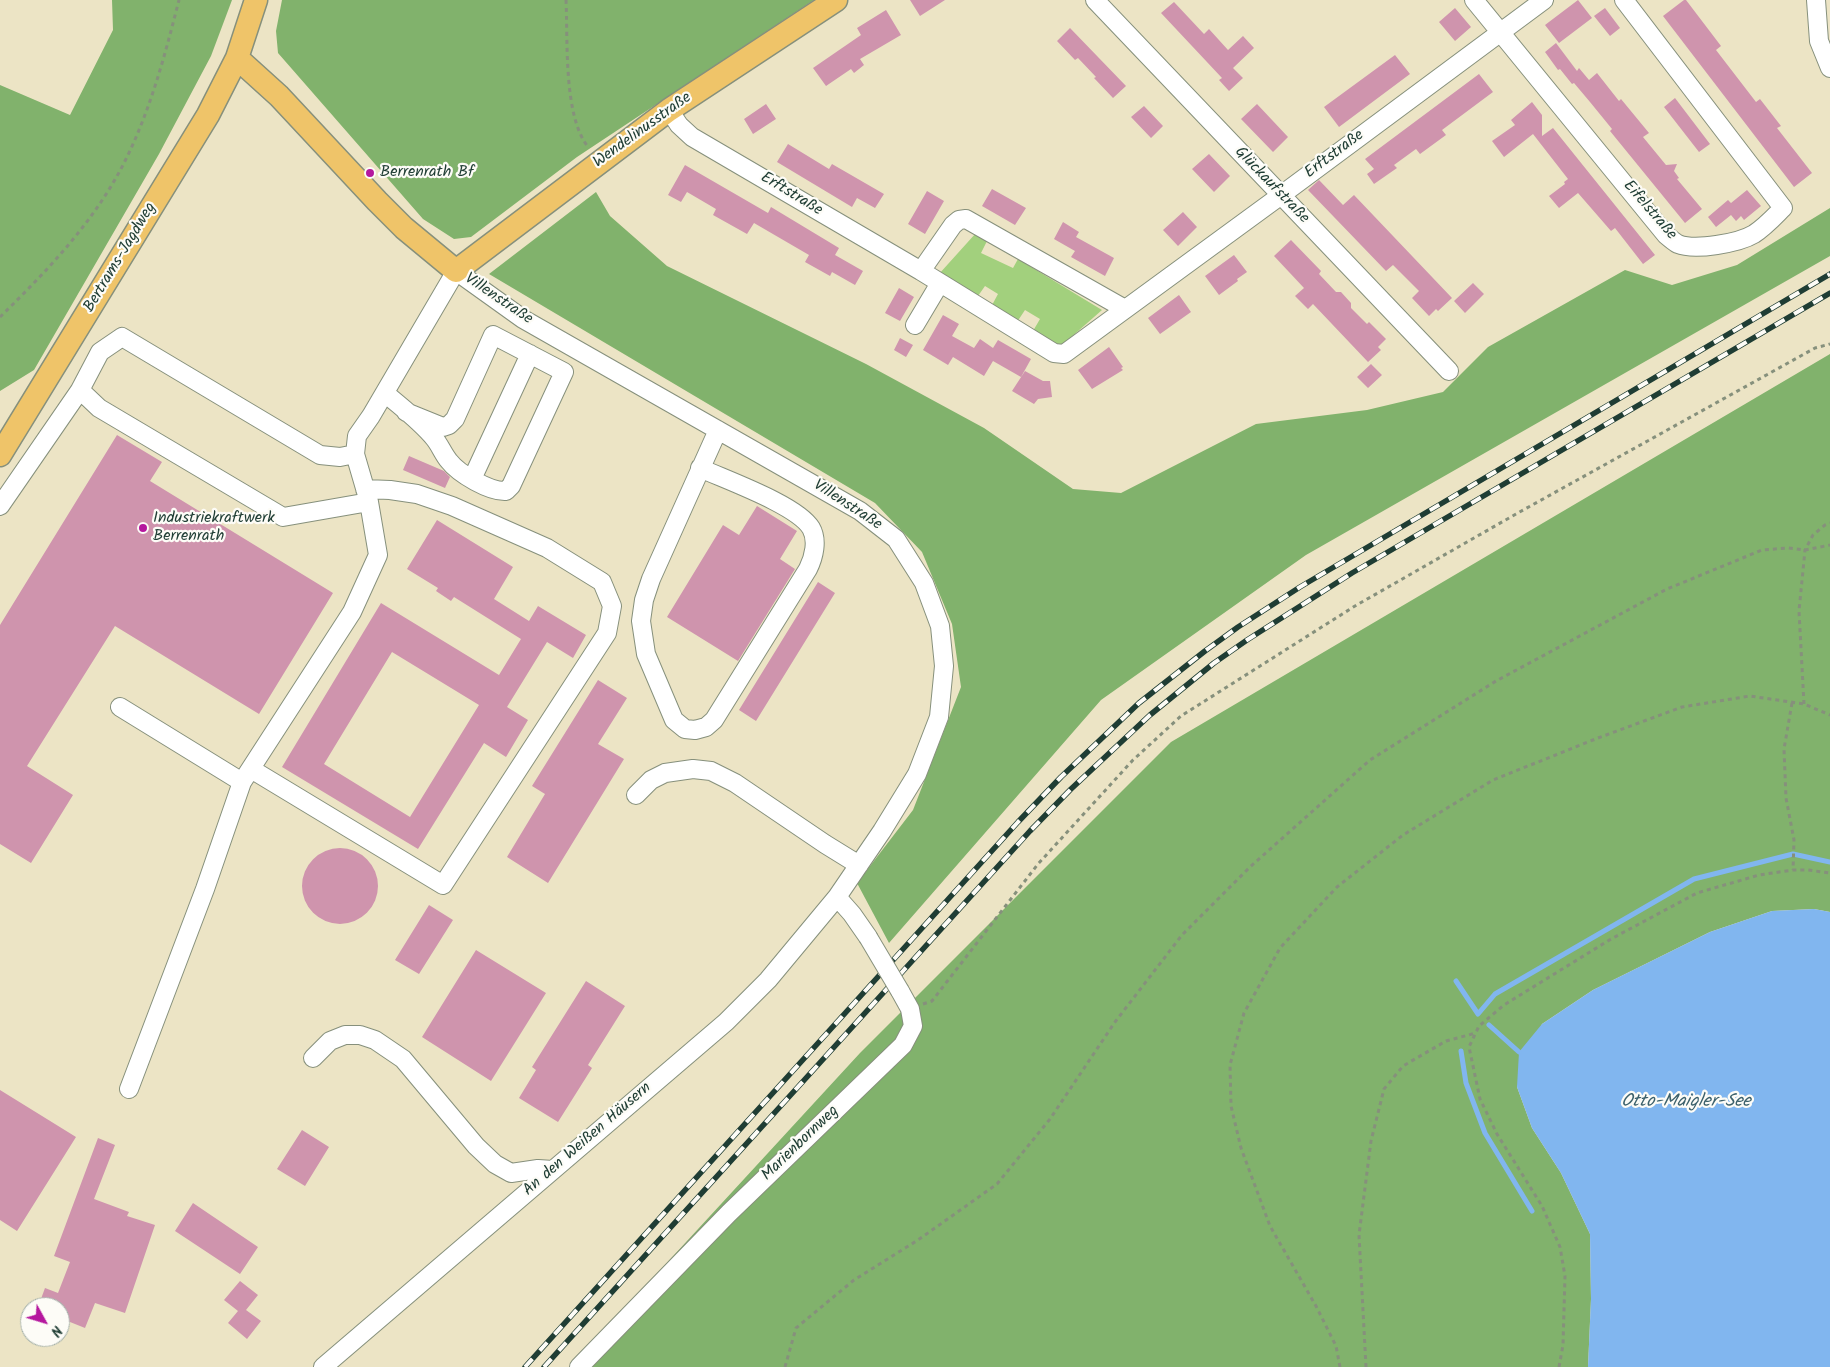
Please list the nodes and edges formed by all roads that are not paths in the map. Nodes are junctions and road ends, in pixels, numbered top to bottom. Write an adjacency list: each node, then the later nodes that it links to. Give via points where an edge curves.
1 (256, 0): 9 (main road, Bertrams-Jagdweg)
2 (836, 0): 11 (main road, Wendelinusstraße)
3 (1095, 0): 12 (street, Glückaufstraße)
4 (1474, 0): 8 (street, Eifelstraße)
5 (1544, 0): 8 (street, Erftstraße)
6 (1624, 0): 8 (street, Eifelstraße, via 1783,208 1753,235 1737,241 1689,247 1677,244)
7 (1816, 0): 10 (street, via 1819,41)
8 (1501, 32): 12 (street, Erftstraße)
9 (238, 58): 13 (main road, Villenstraße, via 279,96 404,228); 25 (main road, Bertrams-Jagdweg, via 208,115)
10 (1830, 68)
11 (668, 110): 13 (main road, Wendelinusstraße); 14 (street, Erftstraße, via 692,136)
12 (1280, 196): 16 (street, Erftstraße); 19 (street, Glückaufstraße)
13 (456, 271): 21 (street, Villenstraße); 23 (street, Villenstraße, via 524,319)
14 (921, 271): 15 (street, Erftstraße); 16 (street, via 954,225 966,219)
15 (940, 283): 16 (street, Erftstraße, via 1054,353 1064,354); 17 (street)
16 (1125, 309)
17 (915, 325)
18 (530, 354): 22 (street, via 494,335 449,425 442,426); 27 (street); 27 (street, via 564,372 511,486 506,491 499,491)
19 (1449, 371)
20 (80, 390): 24 (street, via 100,352 122,337 320,455 340,457); 28 (street, via 99,408 283,517); 29 (street)
21 (385, 393): 22 (street); 24 (street, Villenstraße, via 357,436)
22 (406, 412): 27 (street, via 434,438 450,462)
23 (718, 430): 26 (street); 33 (street, Villenstraße, via 860,511 896,539 924,583 940,626 944,666 939,718 917,774)
24 (355, 454): 28 (street)
25 (0, 455)
26 (700, 468): 26 (street, via 651,579 641,620 646,654 674,720 685,729 695,730 714,720 808,568 813,557 814,535 803,518 771,499)
27 (472, 478)
28 (367, 496): 31 (street, via 378,555 352,612); 31 (street, via 390,490 417,494 547,548 602,582 612,606 607,633 443,885)
29 (0, 506)
30 (120, 707): 31 (street)
31 (247, 776): 36 (street)
32 (636, 795): 33 (street, via 651,780 665,773 693,769 711,771 735,783)
33 (859, 865): 34 (street, Villenstraße)
34 (837, 897): 37 (street, An den Weißen Häusern, via 768,980 726,1022); 39 (street, Marienbornweg, bridge, via 868,937 910,1009 913,1026 904,1045 729,1213)
35 (313, 1058): 37 (street, via 330,1041 345,1035 375,1040 403,1059 495,1164 511,1173 538,1168)
36 (129, 1089)
37 (553, 1170): 38 (street, An den Weißen Häusern)
38 (324, 1367)
39 (578, 1367)

